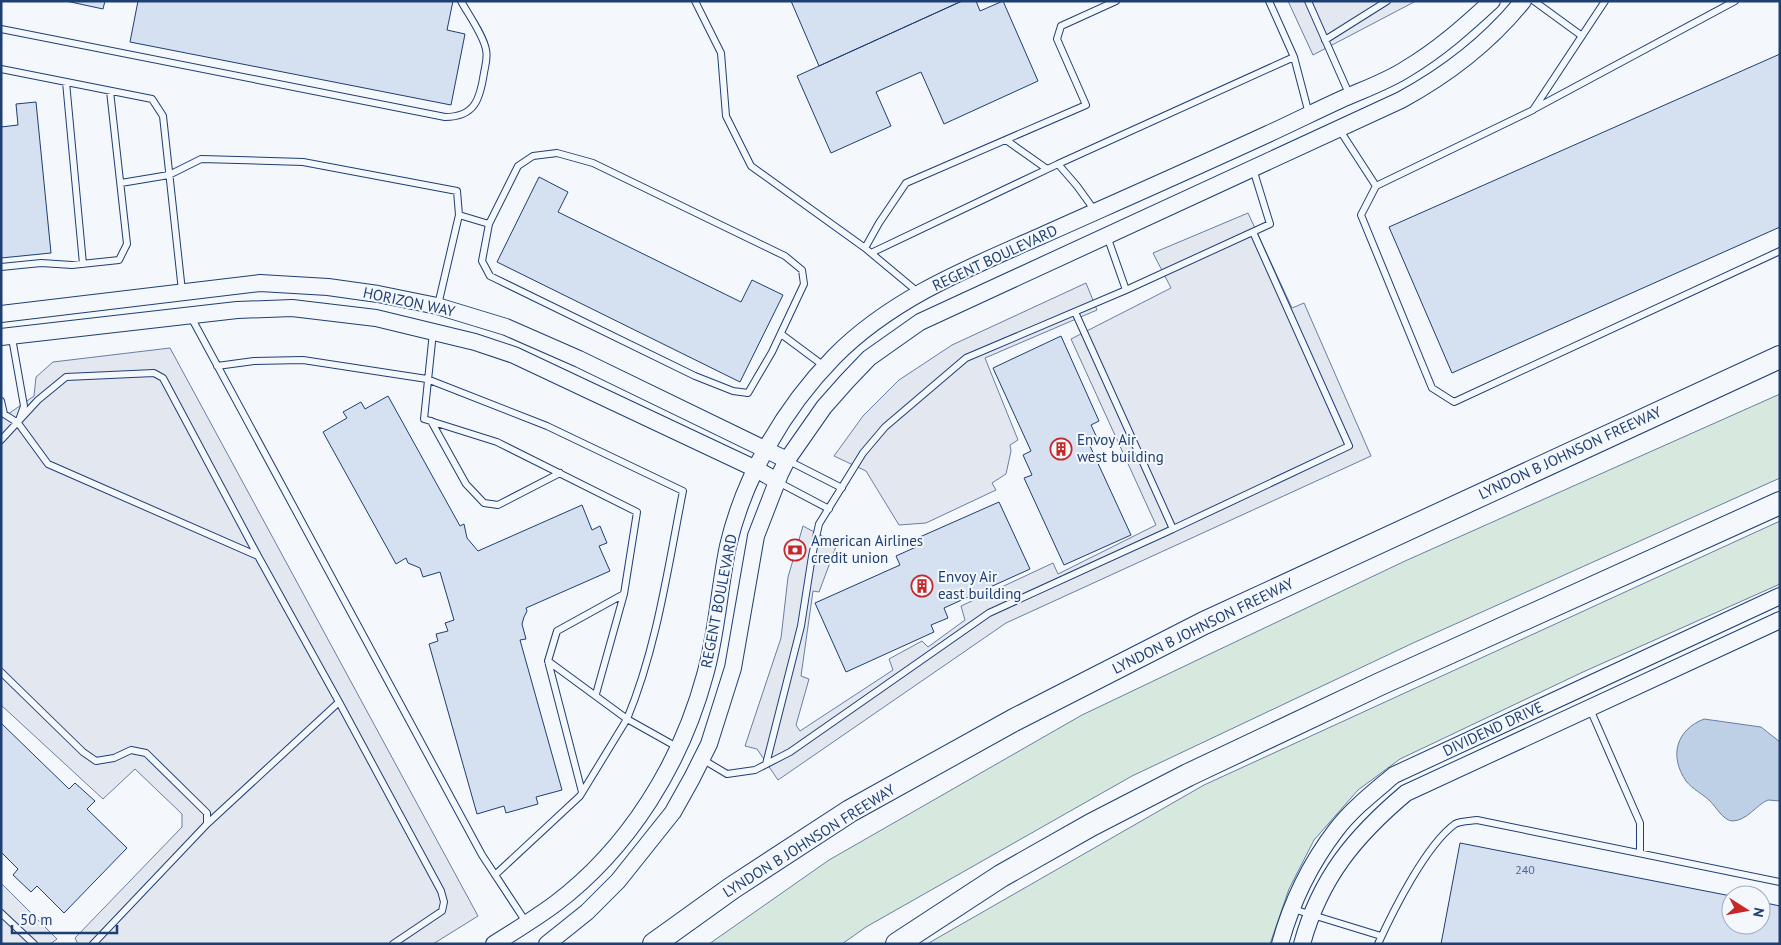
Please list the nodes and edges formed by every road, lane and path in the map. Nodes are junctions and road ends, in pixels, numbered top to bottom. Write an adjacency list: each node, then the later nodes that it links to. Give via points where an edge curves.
1 (461, 1): 12 (lane, via 486,49 486,60 476,103 458,117)
2 (696, 1): 35 (lane, via 721,53 726,116 751,166)
3 (1116, 1): 23 (lane, via 1061,26 1056,39 1086,105)
4 (1269, 1): 15 (lane)
5 (1308, 1): 14 (lane)
6 (1387, 1): 14 (lane)
7 (1492, 1): 19 (street, REGENT BOULEVARD, via 1441,46 1403,72)
8 (1523, 1): 22 (street, REGENT BOULEVARD, via 1491,36 1433,82)
9 (1534, 1): 13 (lane)
10 (1605, 1): 13 (lane)
11 (1735, 1): 20 (lane)
12 (1, 29)
13 (1582, 36): 20 (lane)
14 (1325, 40): 19 (lane)
15 (1294, 57): 21 (lane); 24 (lane)
16 (1, 69): 17 (lane)
17 (66, 82): 18 (lane); 37 (lane)
18 (110, 90): 27 (lane, via 152,99 163,116); 28 (lane)
19 (1350, 96): 21 (street, REGENT BOULEVARD)
20 (1533, 110): 29 (lane)
21 (1310, 115): 30 (street, REGENT BOULEVARD)
22 (1339, 129): 25 (street, REGENT BOULEVARD); 29 (lane)
23 (1006, 140): 26 (lane); 35 (lane, via 906,183 879,223)
24 (1058, 164): 26 (lane); 30 (lane)
25 (1252, 168): 33 (lane, via 1270,224); 34 (street, REGENT BOULEVARD)
26 (1047, 169): 35 (lane)
27 (169, 175): 28 (lane); 31 (lane, via 202,159 303,162 457,191); 40 (lane)
28 (121, 183): 37 (lane, via 127,244 119,260)
29 (1376, 186): 36 (lane, via 1361,214 1432,388 1454,402)
30 (1096, 212): 41 (street, REGENT BOULEVARD, via 956,273)
31 (459, 214): 32 (lane); 42 (lane)
32 (489, 224): 48 (lane, via 482,261 490,276 677,368 725,388 748,393); 48 (lane, via 518,166 533,156 557,153 593,163 785,256 802,270 804,284)
33 (1253, 232): 39 (lane); 66 (lane, via 1349,446)
34 (1107, 234): 39 (lane); 59 (street, REGENT BOULEVARD, via 920,322 886,345 869,358 824,407)
35 (868, 250): 41 (lane)
36 (1780, 251)
37 (83, 264): 38 (lane, via 41,263)
38 (1, 267)
39 (1126, 290): 43 (lane)
40 (182, 291): 42 (street, HORIZON WAY, via 260,283 295,284 378,294); 44 (street, HORIZON WAY)
41 (920, 294): 52 (street, REGENT BOULEVARD, via 878,320)
42 (437, 306): 47 (street); 58 (street, HORIZON WAY, via 506,327 546,344)
43 (1075, 312): 63 (lane, via 966,358 885,427 862,453); 66 (lane)
44 (1, 314)
45 (190, 315): 47 (street, HORIZON WAY, via 292,308 376,318); 49 (street, HORIZON WAY); 51 (lane)
46 (1, 319): 49 (street)
47 (433, 331): 53 (lane); 60 (street, HORIZON WAY, via 514,356)
48 (781, 334): 52 (lane)
49 (6, 336): 56 (lane, via 24,406)
50 (1780, 355): 95 (highway, LYNDON B JOHNSON FREEWAY, via 1204,623 1014,720 850,811 732,888)
51 (217, 366): 53 (lane, via 303,360); 83 (lane)
52 (825, 367): 58 (street, REGENT BOULEVARD)
53 (427, 379): 55 (lane, via 424,419); 76 (lane, via 548,426 683,491 641,687)
54 (1, 400): 56 (lane, via 4,414)
55 (431, 421): 61 (lane, via 497,442); 61 (lane, via 466,484 484,503 498,505)
56 (18, 423): 57 (lane); 67 (lane, via 48,464); 67 (lane, via 38,400 66,377 154,372 162,378)
57 (1, 440)
58 (765, 451): 59 (street, HORIZON WAY); 60 (street, REGENT BOULEVARD)
59 (787, 460): 62 (street, REGENT BOULEVARD); 63 (lane)
60 (756, 469): 62 (street, HORIZON WAY); 77 (street, REGENT BOULEVARD, via 733,526 705,678)
61 (560, 473): 68 (lane, via 637,512)
62 (777, 481): 65 (lane); 78 (street, REGENT BOULEVARD, via 756,536 733,668)
63 (842, 488): 65 (lane)
64 (1780, 503): 96 (highway, via 1371,688 1188,775 1001,876)
65 (828, 509): 79 (lane, via 819,524 801,626)
66 (1173, 529): 79 (lane, via 989,613 790,752)
67 (258, 556): 74 (lane)
68 (624, 594): 70 (lane, via 557,632); 73 (lane)
69 (1777, 611): 72 (street, DIVIDEND DRIVE); 75 (street, DIVIDEND DRIVE)
70 (548, 661): 73 (lane); 80 (lane)
71 (1, 672): 81 (lane, via 82,752 96,761 114,758 131,750 146,753 207,813)
72 (1581, 688): 75 (street); 85 (street, DIVIDEND DRIVE, via 1394,775 1336,829 1317,858)
73 (596, 694): 76 (lane)
74 (339, 702): 81 (lane); 92 (lane, via 444,902 442,911)
75 (1590, 708): 82 (lane, via 1640,823); 87 (street, DIVIDEND DRIVE, via 1406,793 1353,842 1335,869)
76 (627, 719): 77 (lane); 80 (lane)
77 (679, 748): 88 (street, REGENT BOULEVARD, via 659,787 618,844 558,902)
78 (702, 759): 79 (lane, via 727,774 755,770); 94 (street, REGENT BOULEVARD, via 673,812 636,860 587,912)
79 (766, 764)
80 (582, 792): 83 (lane)
81 (207, 824): 91 (lane)
82 (1640, 853): 84 (lane); 89 (lane, via 1503,824 1477,820 1456,823 1427,854)
83 (495, 875): 88 (lane)
84 (1780, 882)
85 (1292, 909): 87 (lane); 97 (street, DIVIDEND DRIVE)
86 (1, 913): 90 (lane)
87 (1312, 917): 89 (lane); 98 (street, DIVIDEND DRIVE)
88 (527, 923): 93 (street, REGENT BOULEVARD)
89 (1381, 936): 99 (lane)
90 (34, 944)
91 (93, 944)
92 (393, 944)
93 (494, 944)
94 (547, 944)
95 (654, 944)
96 (898, 944)
97 (1280, 944)
98 (1302, 944)
99 (1378, 944)

